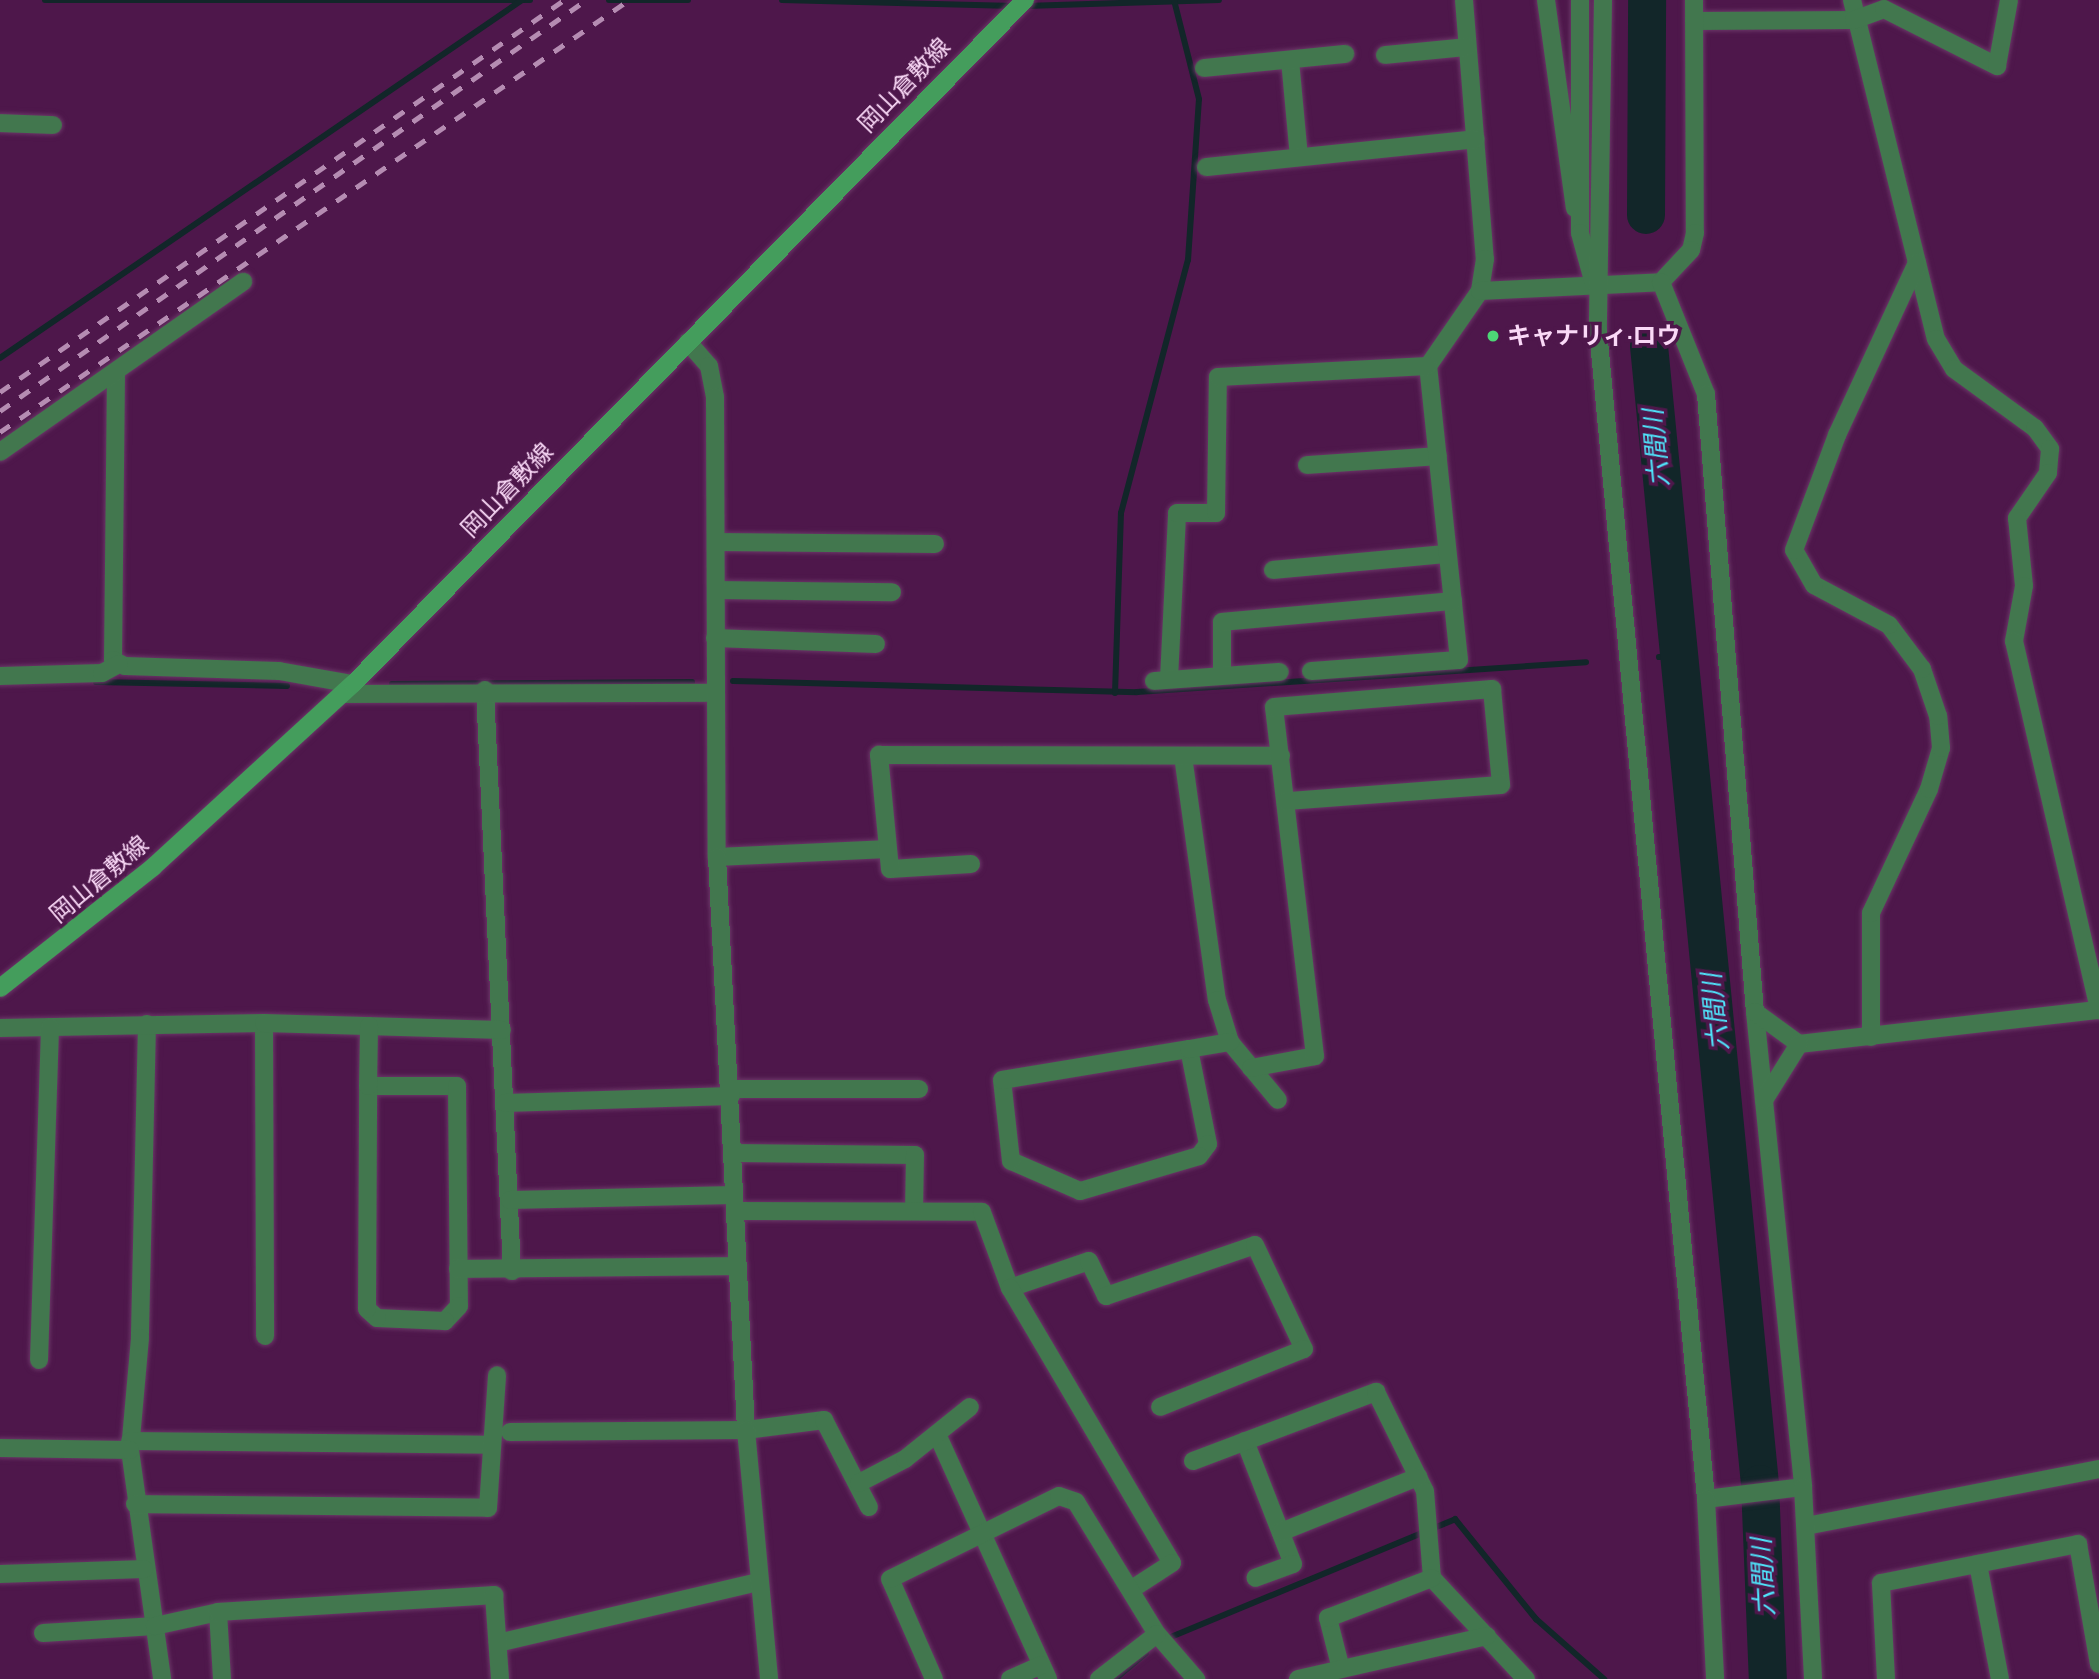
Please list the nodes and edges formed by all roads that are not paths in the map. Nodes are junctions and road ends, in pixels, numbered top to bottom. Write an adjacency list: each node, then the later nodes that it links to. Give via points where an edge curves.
1 (1025, 0): 27 (main road, 岡山倉敷線)
2 (1464, 0): 11 (street)
3 (1546, 0): 21 (street)
4 (1580, 0): 21 (street)
5 (1604, 0): 25 (street, via 1603,229)
6 (1694, 0): 10 (street)
7 (1852, 0): 9 (street)
8 (2009, 0): 9 (street, via 1997,66 1884,9)
9 (1854, 20): 10 (street); 22 (street)
10 (1694, 21): 24 (street, via 1695,233 1691,250)
11 (1467, 47): 13 (street); 18 (street)
12 (1345, 54): 14 (street)
13 (1385, 55)
14 (1290, 60): 15 (street); 19 (street)
15 (1204, 68)
16 (0, 123): 17 (street)
17 (53, 125)
18 (1476, 139): 19 (street); 26 (street, via 1485,259)
19 (1298, 157): 20 (street)
20 (1206, 167)
21 (1580, 233): 25 (street)
22 (1917, 263): 57 (street, via 1936,339 1954,369 2035,428 2050,449 2048,473 2017,518 2024,586 2014,641); 65 (street, via 1837,435 1794,550 1814,585 1889,625 1922,669 1938,716 1941,748 1929,789 1871,913)
23 (243, 282): 29 (street)
24 (1661, 282): 25 (street); 58 (street, via 1706,394)
25 (1595, 288): 26 (street); 101 (street, via 1624,664)
26 (1480, 291): 28 (street)
27 (688, 342): 33 (street, via 709,366 715,397); 47 (main road, 岡山倉敷線)
28 (1428, 366): 31 (street); 45 (street, via 1218,377 1216,513 1177,513 1161,680)
29 (116, 373): 30 (street); 42 (street, via 113,660)
30 (0, 452)
31 (1438, 456): 32 (street); 35 (street)
32 (1307, 465)
33 (716, 542): 34 (street); 37 (street)
34 (935, 544)
35 (1447, 554): 36 (street); 39 (street)
36 (1273, 570)
37 (716, 590): 38 (street); 40 (street)
38 (892, 592)
39 (1453, 601): 43 (street, via 1459,660); 45 (street, via 1222,622)
40 (715, 638): 41 (street); 49 (street)
41 (876, 644)
42 (119, 664): 46 (street, via 102,673); 47 (street, via 279,671)
43 (1311, 671)
44 (1280, 672): 45 (street)
45 (1222, 675)
46 (0, 676)
47 (348, 689): 48 (street); 56 (main road, 岡山倉敷線, via 153,867)
48 (485, 690): 49 (street); 64 (street)
49 (714, 693): 54 (street)
50 (1182, 756): 51 (street); 53 (street, via 879,755); 66 (street, via 1217,1000)
51 (1281, 756): 52 (street); 52 (street, via 1275,707 1492,689 1501,785)
52 (1286, 801): 69 (street, via 1315,1056)
53 (888, 849): 54 (street); 55 (street, via 890,869)
54 (717, 857): 72 (street)
55 (971, 864)
56 (0, 988)
57 (2099, 1010): 65 (street)
58 (1755, 1012): 67 (street); 74 (street)
59 (264, 1023): 60 (street); 61 (street); 84 (street)
60 (146, 1024): 62 (street); 93 (street, via 140,1338)
61 (369, 1026): 64 (street); 70 (street)
62 (50, 1027): 63 (street); 85 (street)
63 (0, 1028)
64 (502, 1030): 75 (street)
65 (1871, 1037): 67 (street)
66 (1230, 1042): 68 (street); 69 (street)
67 (1799, 1044): 74 (street)
68 (1189, 1049): 68 (street, via 1003,1080 1011,1161 1080,1191 1199,1156 1208,1144)
69 (1251, 1068): 73 (street)
70 (368, 1086): 81 (street, via 457,1086); 81 (street, via 367,1309 377,1318 445,1321 459,1306)
71 (919, 1089): 72 (street)
72 (731, 1092): 75 (street); 76 (street)
73 (1278, 1100)
74 (1764, 1100): 100 (street)
75 (505, 1103): 77 (street)
76 (734, 1153): 78 (street); 79 (street, via 915,1155)
77 (510, 1200): 78 (street); 82 (street)
78 (735, 1203): 79 (street); 80 (street)
79 (914, 1212): 83 (street, via 982,1212)
80 (737, 1266): 82 (street); 89 (street)
81 (458, 1269): 82 (street)
82 (512, 1271)
83 (1010, 1288): 88 (street, via 1089,1261 1106,1296 1255,1245 1304,1349); 113 (street, via 1172,1563)
84 (265, 1336)
85 (39, 1360)
86 (497, 1375): 94 (street)
87 (970, 1407): 91 (street)
88 (1160, 1407)
89 (746, 1430): 90 (street); 99 (street, via 824,1420); 112 (street)
90 (510, 1432)
91 (937, 1434): 99 (street); 106 (street)
92 (1245, 1441): 96 (street); 98 (street, via 1376,1392); 105 (street)
93 (130, 1445): 94 (street); 95 (street); 102 (street)
94 (492, 1445): 102 (street, via 488,1508)
95 (0, 1448)
96 (1193, 1461)
97 (2099, 1469): 104 (street)
98 (1418, 1477): 105 (street); 111 (street)
99 (859, 1483): 103 (street)
100 (1803, 1487): 101 (street); 104 (street)
101 (1706, 1499): 133 (street)
102 (135, 1504): 108 (street)
103 (869, 1507)
104 (1806, 1527): 134 (street)
105 (1280, 1532): 110 (street, via 1293,1564)
106 (982, 1534): 113 (street, via 1059,1496 1068,1498); 122 (street); 127 (street, via 890,1579)
107 (1978, 1564): 120 (street, via 2078,1544); 135 (street, via 1881,1583); 136 (street)
108 (144, 1569): 109 (street); 115 (street)
109 (0, 1574)
110 (1255, 1578)
111 (1432, 1578): 117 (street); 121 (street, via 1328,1618)
112 (759, 1582): 119 (street); 126 (street)
113 (1132, 1589): 118 (street)
114 (218, 1612): 115 (street); 119 (street, via 494,1595); 124 (street)
115 (155, 1626): 116 (street); 123 (street)
116 (43, 1633)
117 (1487, 1636): 121 (street); 132 (street)
118 (1162, 1639): 129 (street); 130 (street)
119 (498, 1643): 125 (street)
120 (2099, 1664)
121 (1340, 1670): 131 (street)
122 (1044, 1672): 128 (street)
123 (162, 1679)
124 (222, 1679)
125 (500, 1679)
126 (769, 1679)
127 (934, 1679)
128 (1010, 1679)
129 (1099, 1679)
130 (1196, 1679)
131 (1298, 1679)
132 (1526, 1679)
133 (1715, 1679)
134 (1813, 1679)
135 (1886, 1679)
136 (2000, 1679)

